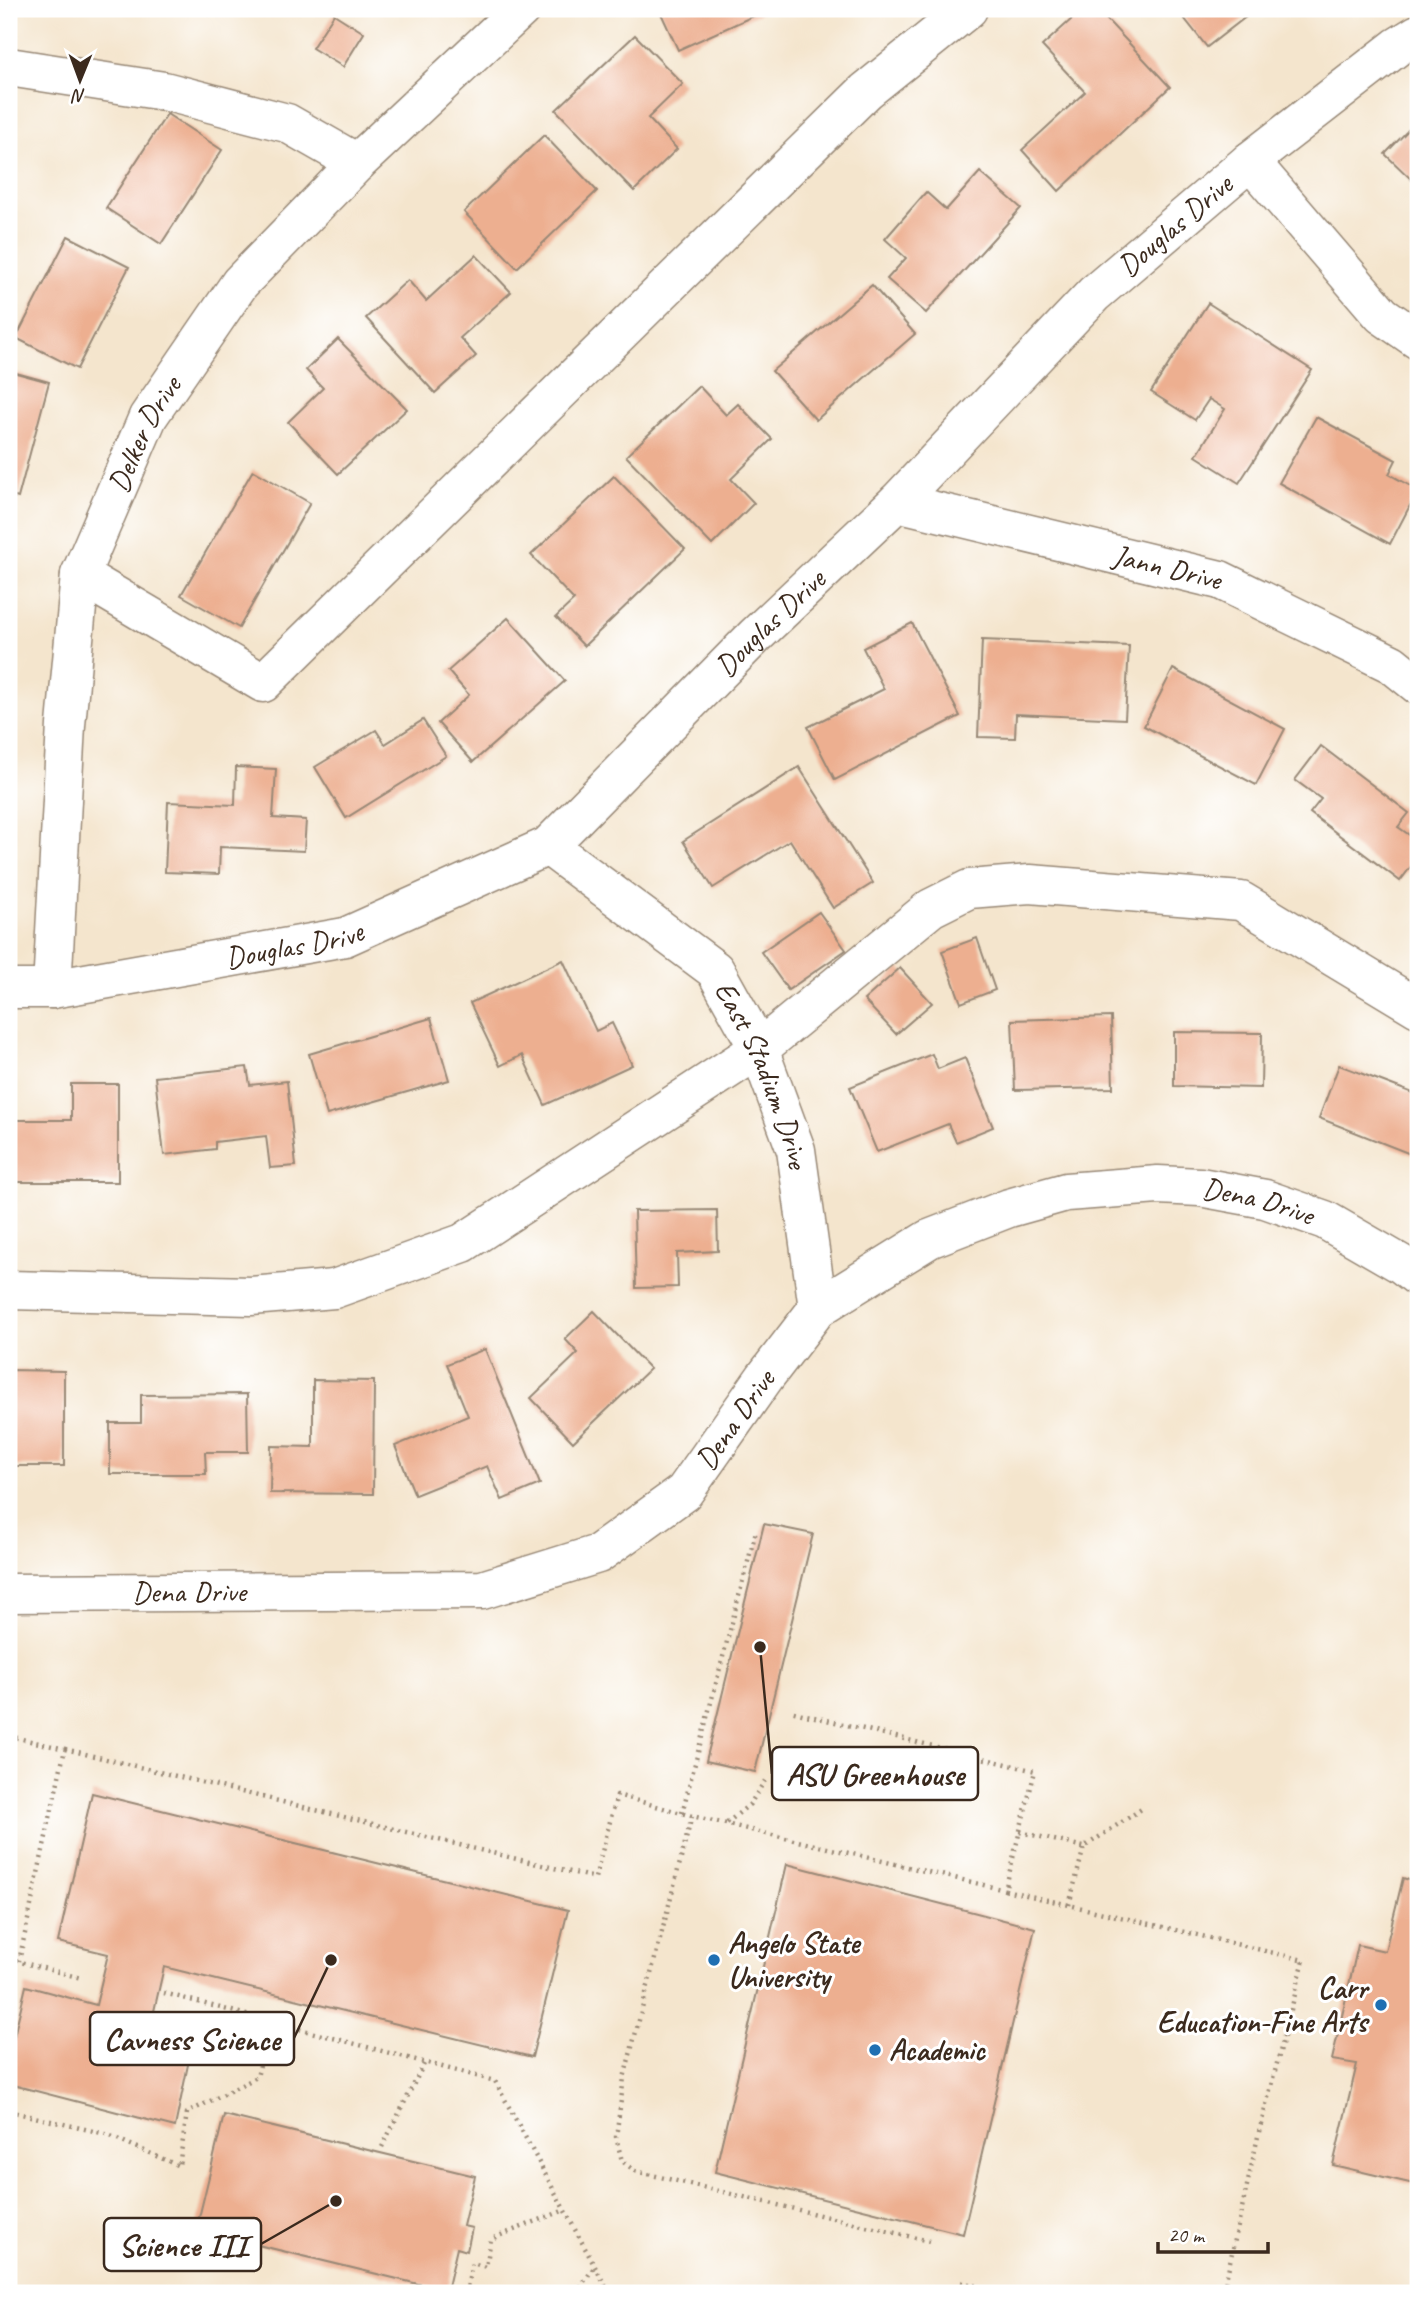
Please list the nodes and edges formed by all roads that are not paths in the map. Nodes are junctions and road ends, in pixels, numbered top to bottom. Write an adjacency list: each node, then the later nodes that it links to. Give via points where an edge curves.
1 (521, 9): 6 (street, Delker Drive)
2 (968, 9): 9 (street, via 866,91 263,683)
3 (1418, 34): 5 (street, Douglas Drive)
4 (9, 67): 6 (street, via 164,91 288,123)
5 (1250, 161): 7 (street, via 1382,315); 8 (street, Douglas Drive, via 1094,294)
6 (357, 163): 9 (street, Delker Drive, via 240,283 155,406)
7 (1418, 340)
8 (897, 502): 10 (street, Jann Drive, via 1220,580 1392,664); 11 (street, Douglas Drive, via 755,636)
9 (80, 575): 13 (street, Delker Drive, via 66,725)
10 (1418, 685)
11 (548, 846): 13 (street, Douglas Drive, via 345,937); 15 (street, East Stadium Drive, via 715,970)
12 (9, 989): 13 (street, Douglas Drive)
13 (52, 989)
14 (1418, 1008): 15 (street, via 1241,901 1030,884 969,889 931,908)
15 (759, 1049): 17 (street, via 463,1243 334,1289 251,1296); 18 (street, East Stadium Drive, via 796,1150)
16 (1418, 1277): 18 (street, Dena Drive, via 1325,1220 1265,1199 1158,1185 1066,1192 1009,1208 929,1238)
17 (9, 1290)
18 (818, 1308): 19 (street, Dena Drive, via 684,1492 598,1554 482,1590)
19 (9, 1593)

